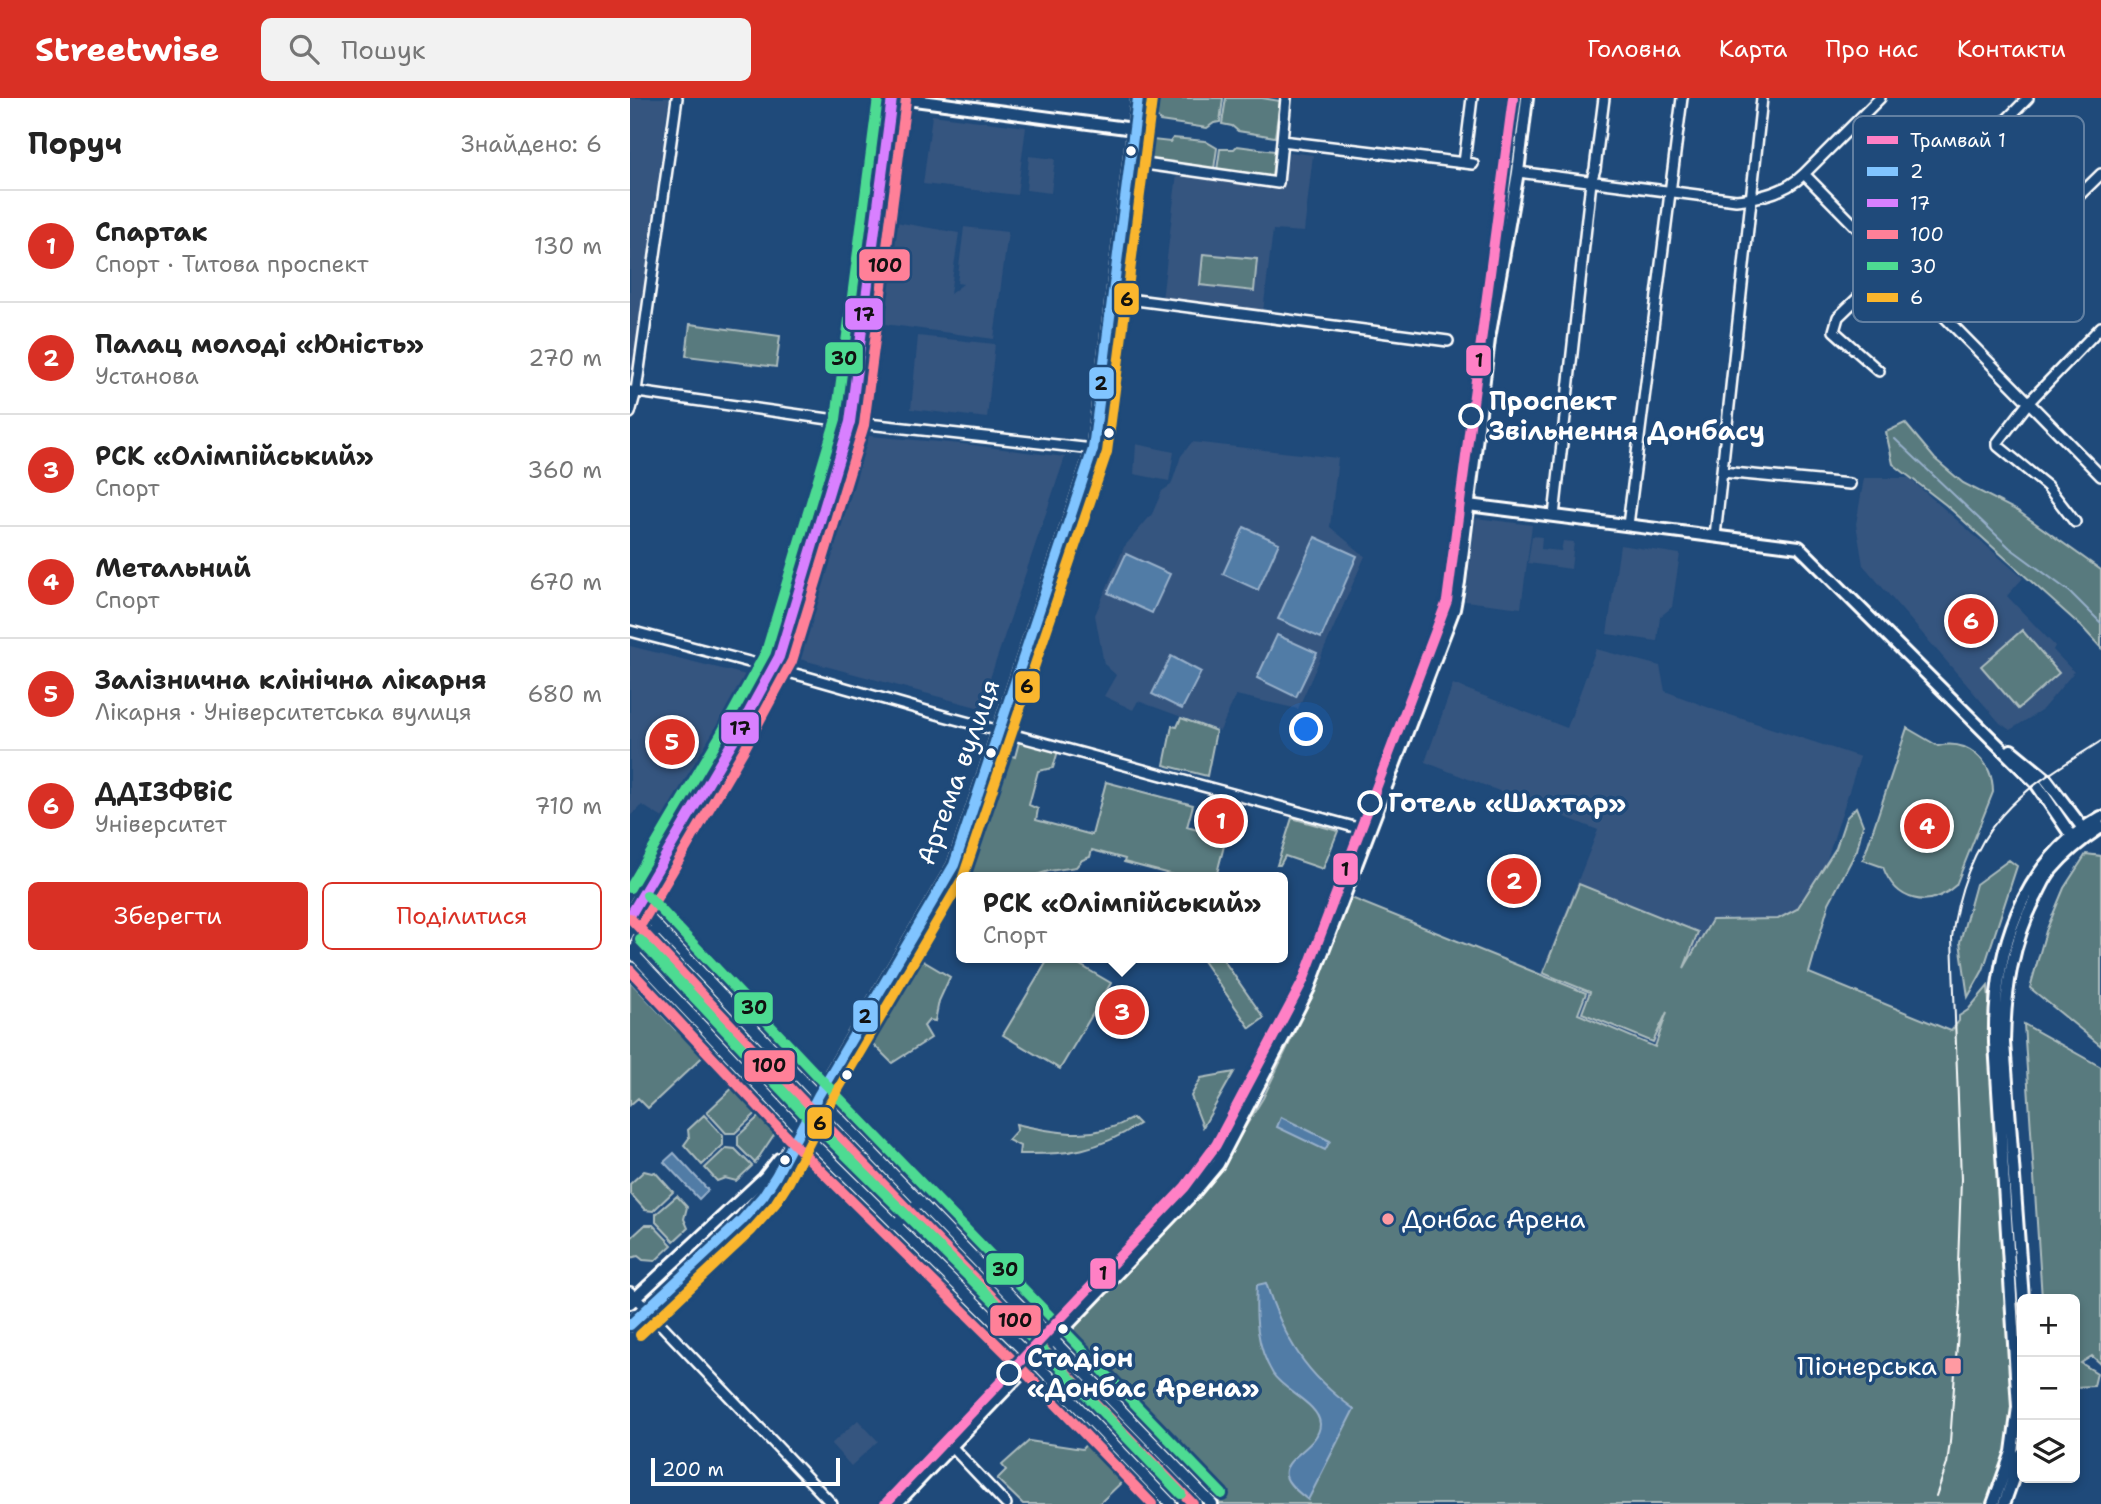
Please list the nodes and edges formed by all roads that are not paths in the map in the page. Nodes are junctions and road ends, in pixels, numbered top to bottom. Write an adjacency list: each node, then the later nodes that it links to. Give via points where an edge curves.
1 (677, 98): 33 (street)
2 (892, 98): 36 (main road)
3 (899, 98): 16 (main road)
4 (1138, 98): 16 (main road, Артема вулиця)
5 (1286, 98): 17 (street)
6 (1472, 98): 17 (street, via 1469,164)
7 (1527, 98): 19 (main road)
8 (1604, 98): 22 (street)
9 (1682, 98): 24 (street)
10 (1762, 98): 25 (street)
11 (1881, 98): 13 (street)
12 (2028, 98): 14 (street)
13 (1863, 116)
14 (2010, 116)
15 (1853, 126): 20 (street)
16 (1134, 129): 18 (main road, Артема вулиця)
17 (1282, 141): 18 (street, via 1278,183)
18 (1130, 162): 27 (main road, Артема вулиця)
19 (1518, 172): 22 (street); 41 (main road, via 1489,340)
20 (1804, 174): 25 (street, via 1794,184); 26 (street)
21 (2101, 174): 23 (street)
22 (1591, 182): 24 (street); 42 (street)
23 (2084, 191)
24 (1670, 193): 25 (street); 44 (street)
25 (1752, 199): 39 (street)
26 (1853, 223)
27 (1113, 297): 31 (street); 37 (main road, Артема вулиця)
28 (1853, 303): 32 (street, via 1838,317 1834,331)
29 (1950, 322): 34 (street)
30 (2101, 327): 34 (street)
31 (1448, 341)
32 (1879, 372)
33 (633, 391): 35 (street); 36 (street)
34 (2029, 402): 38 (street); 43 (street, via 1998,446 2047,486)
35 (630, 413)
36 (850, 422): 37 (street); 47 (main road)
37 (1093, 449): 49 (main road, Артема вулиця)
38 (2100, 471)
39 (1722, 472): 40 (street); 45 (street)
40 (1850, 484)
41 (1468, 505): 42 (main road); 52 (main road, via 1454,609)
42 (1554, 516): 44 (main road)
43 (2075, 522)
44 (1628, 525): 45 (main road)
45 (1715, 536): 48 (main road, via 1799,547)
46 (630, 631): 47 (street)
47 (774, 668): 49 (street); 55 (main road)
48 (1976, 722): 53 (main road, via 2039,772); 54 (main road, via 2035,782)
49 (998, 731): 52 (street); 59 (main road, Артема вулиця, via 954,865)
50 (2101, 817): 53 (main road)
51 (2101, 827): 53 (main road)
52 (1369, 831): 70 (main road, via 1309,988 1218,1164)
53 (2085, 832): 54 (main road)
54 (2075, 839): 66 (main road, via 2050,871 2029,911 2007,989 2004,1042); 79 (main road, via 2043,865 2020,907 1996,988 1995,1043 2018,1407 2012,1452)
55 (637, 905): 56 (main road); 57 (main road)
56 (630, 916)
57 (661, 931): 58 (main road, via 652,930 639,939); 59 (main road)
58 (633, 953): 60 (main road)
59 (818, 1096): 60 (main road, Артема вулиця); 62 (main road)
60 (799, 1129): 61 (main road, Артема вулиця); 65 (main road)
61 (792, 1143): 63 (main road, Артема вулиця, via 769,1173); 64 (main road, Артема вулиця, via 770,1186)
62 (920, 1200): 65 (main road); 70 (main road)
63 (731, 1208): 64 (main road, via 746,1207); 67 (main road, Артема вулиця)
64 (742, 1220): 68 (main road, Артема вулиця)
65 (895, 1225): 71 (main road)
66 (2023, 1294)
67 (632, 1298): 68 (street)
68 (646, 1310): 69 (main road, Артема вулиця); 74 (street)
69 (630, 1325)
70 (1053, 1340): 71 (main road); 78 (main road)
71 (1033, 1360): 72 (main road); 77 (main road)
72 (951, 1446): 75 (main road); 76 (street)
73 (2017, 1467): 80 (main road)
74 (832, 1504)
75 (896, 1504)
76 (1006, 1504)
77 (1171, 1504)
78 (1212, 1504)
79 (1993, 1504)
80 (2004, 1504)

